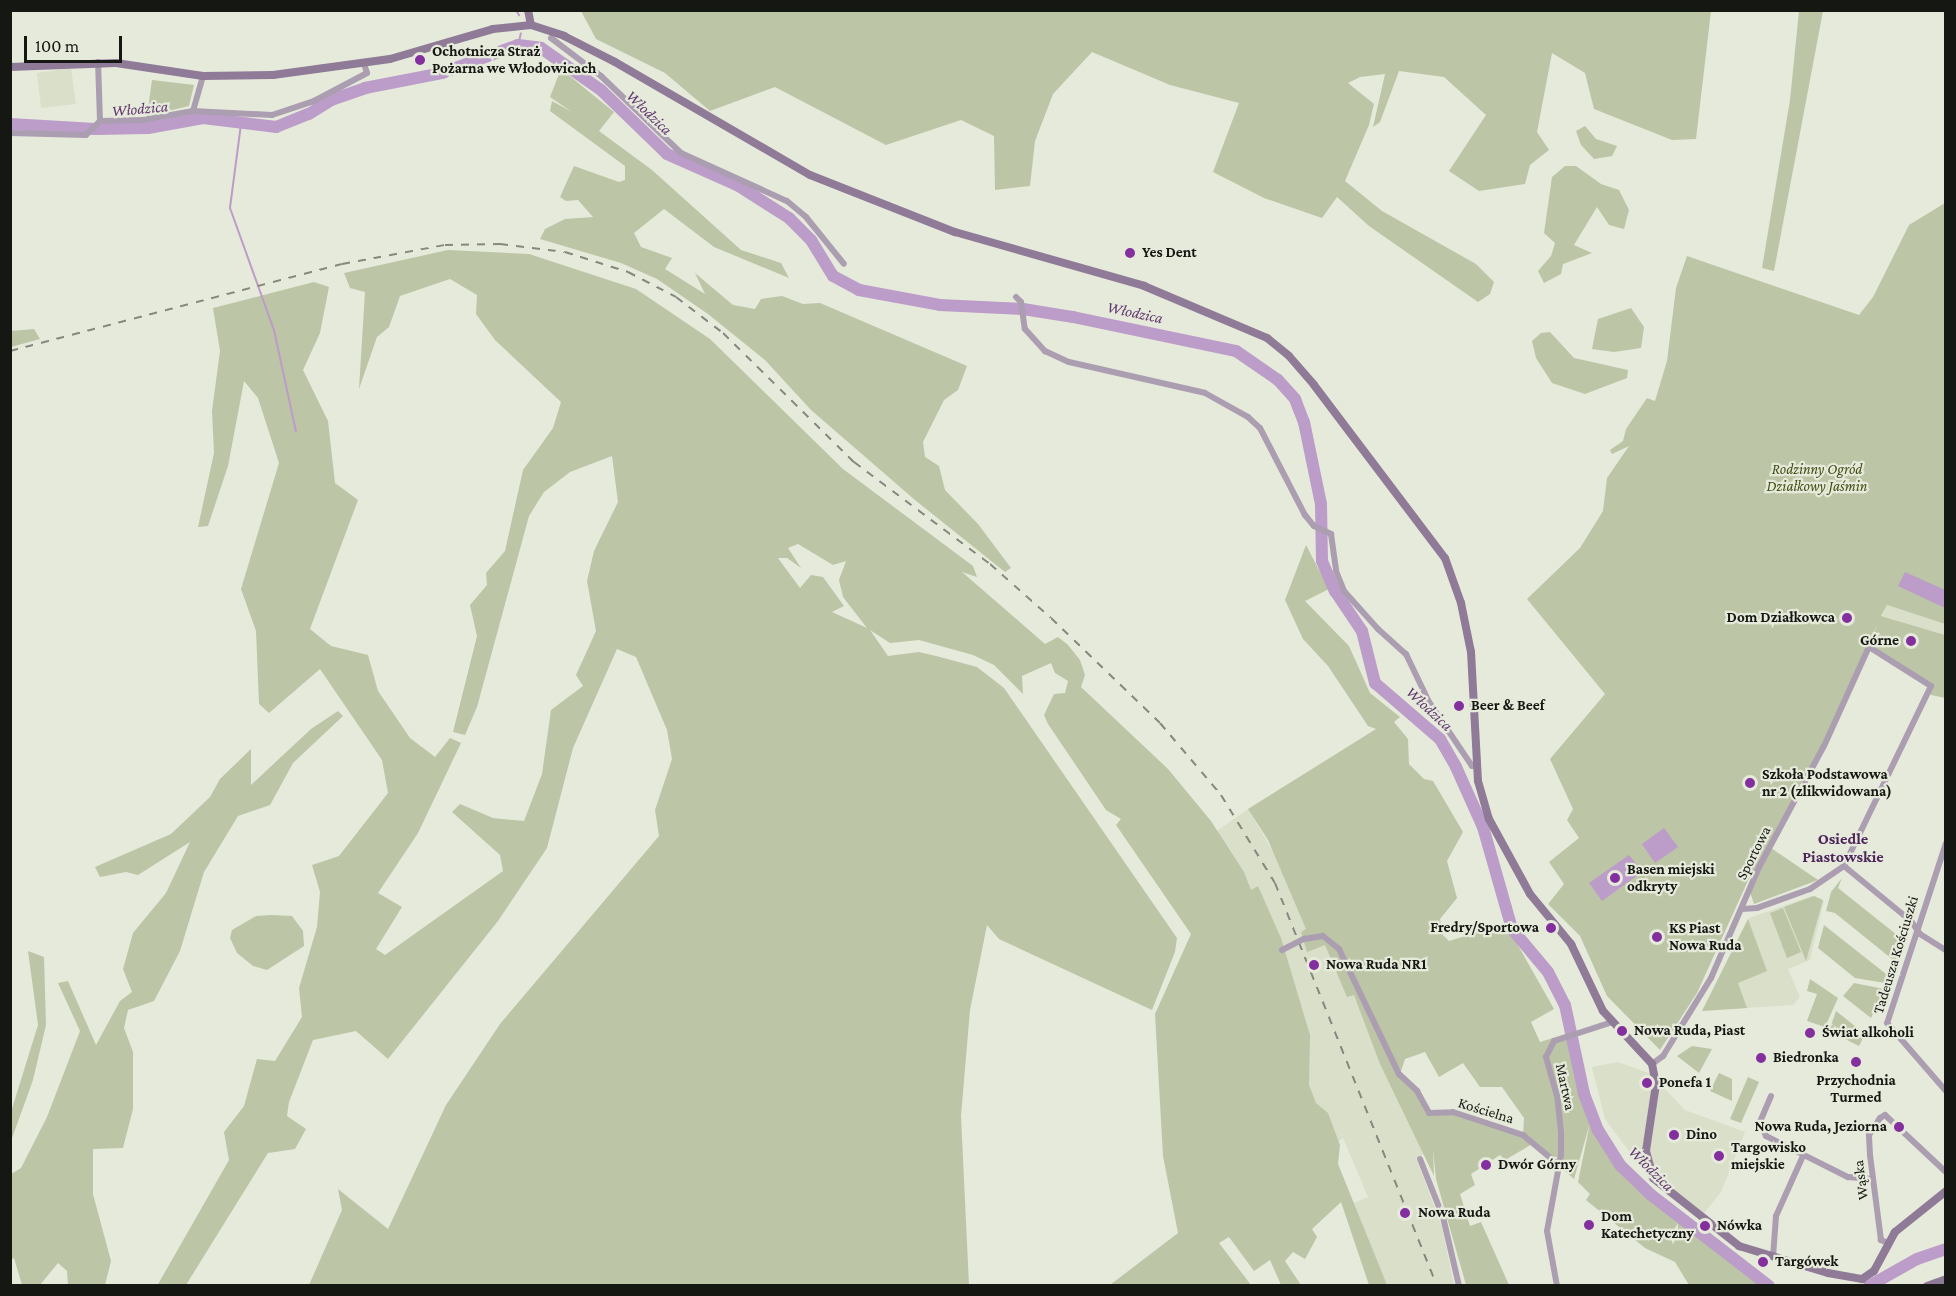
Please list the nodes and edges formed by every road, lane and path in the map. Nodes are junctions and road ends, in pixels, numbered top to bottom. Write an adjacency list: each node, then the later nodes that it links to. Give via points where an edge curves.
1 (528, 10): 2 (street)
2 (531, 25): 3 (street); 5 (street, via 507,26)
3 (551, 38): 11 (street, via 601,76 681,153 787,201 806,217); 13 (street, via 615,62 810,175 955,232 1107,273 1244,326 1289,356 1426,528 1451,573 1471,652)
4 (98, 62): 6 (street); 7 (street); 9 (street)
5 (364, 64): 7 (street, via 273,75); 8 (street, via 367,73 314,101 272,115)
6 (10, 67)
7 (203, 76): 8 (street)
8 (193, 111): 9 (street)
9 (98, 123): 10 (street, via 86,135)
10 (10, 133)
11 (844, 264)
12 (1018, 299): 13 (street, via 1034,342 1069,362 1205,393 1248,417 1265,436 1314,526 1331,534 1336,571 1344,591 1406,654 1434,709 1472,766)
13 (1477, 766): 20 (street, via 1490,819 1514,868 1571,944)
14 (1946, 843): 17 (street, Tadeusza Kościuszki)
15 (1844, 866): 16 (street, via 1810,889 1758,908); 16 (street, Sportowa, via 1931,686 1869,647 1824,746 1759,867); 17 (street)
16 (1742, 909): 21 (street, Sportowa, via 1711,978 1663,1056)
17 (1917, 927): 19 (street, via 1920,934); 22 (street, Tadeusza Kościuszki, via 1887,1023)
18 (1282, 950): 26 (street, Kościelna, bridge, via 1304,939 1323,936 1338,949 1399,1074 1417,1091 1429,1113 1453,1112 1523,1136)
19 (1946, 950)
20 (1612, 1022): 21 (street); 26 (street, Martwa, via 1554,1041 1546,1057 1559,1110)
21 (1652, 1064): 31 (street, via 1656,1084 1646,1151 1653,1178 1739,1246)
22 (1946, 1091)
23 (1771, 1096): 24 (street, via 1761,1130)
24 (1803, 1156): 28 (street, via 1848,1177); 31 (street, via 1776,1216)
25 (1420, 1159): 34 (street, via 1443,1217)
26 (1559, 1165): 35 (street, via 1547,1231)
27 (1946, 1172): 28 (street, Wąska, via 1884,1115 1869,1135)
28 (1872, 1179): 30 (street, Wąska, via 1881,1240)
29 (1946, 1191): 30 (street, via 1895,1232)
30 (1888, 1243): 33 (street, via 1874,1271)
31 (1773, 1257): 33 (street)
32 (1946, 1279): 36 (street)
33 (1862, 1282)
34 (1459, 1286)
35 (1557, 1286)
36 (1927, 1286)

